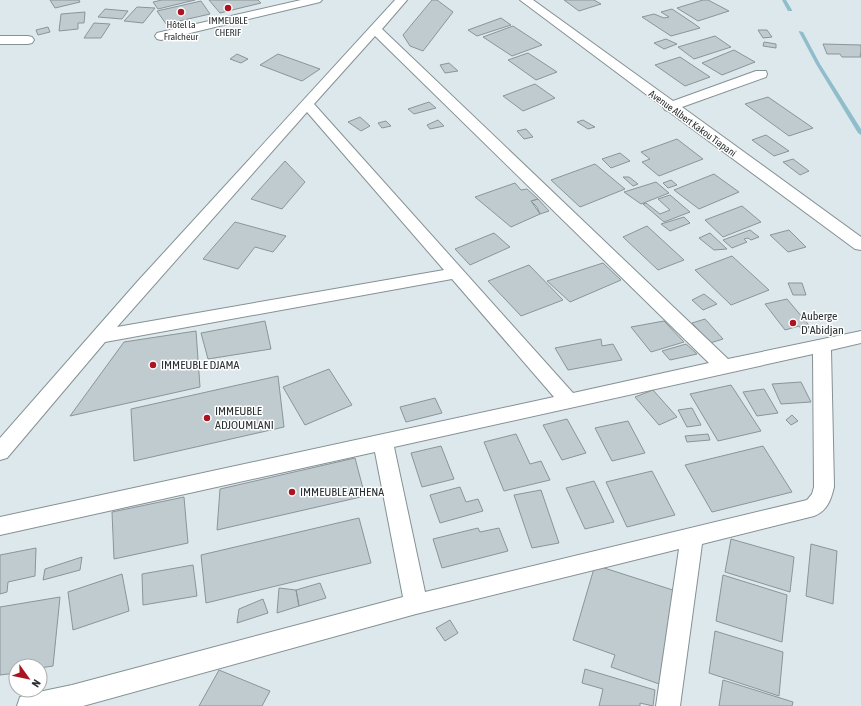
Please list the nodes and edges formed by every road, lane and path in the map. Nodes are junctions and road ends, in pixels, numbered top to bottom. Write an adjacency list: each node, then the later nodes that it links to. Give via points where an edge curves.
1 (316, 0): 5 (street)
2 (402, 0): 4 (street)
3 (526, 0): 10 (street, Avenue Albert Kakou Tiapani)
4 (376, 30): 9 (street); 16 (street)
5 (161, 36)
6 (0, 40): 7 (street)
7 (28, 40)
8 (761, 74): 10 (street)
9 (307, 104): 12 (street); 13 (street)
10 (670, 106): 11 (street, Avenue Albert Kakou Tiapani)
11 (861, 245)
12 (456, 273): 13 (street); 17 (street)
13 (98, 337): 19 (street)
14 (861, 337): 15 (street)
15 (822, 346): 16 (street); 21 (street, via 824,487 821,498 814,507)
16 (724, 367): 17 (street)
17 (569, 401): 18 (street)
18 (380, 442): 20 (street); 22 (street, via 385,449)
19 (0, 452)
20 (0, 526)
21 (692, 537): 22 (street); 25 (street)
22 (416, 604): 23 (street)
23 (74, 701): 24 (street)
24 (29, 706)
25 (668, 706)

